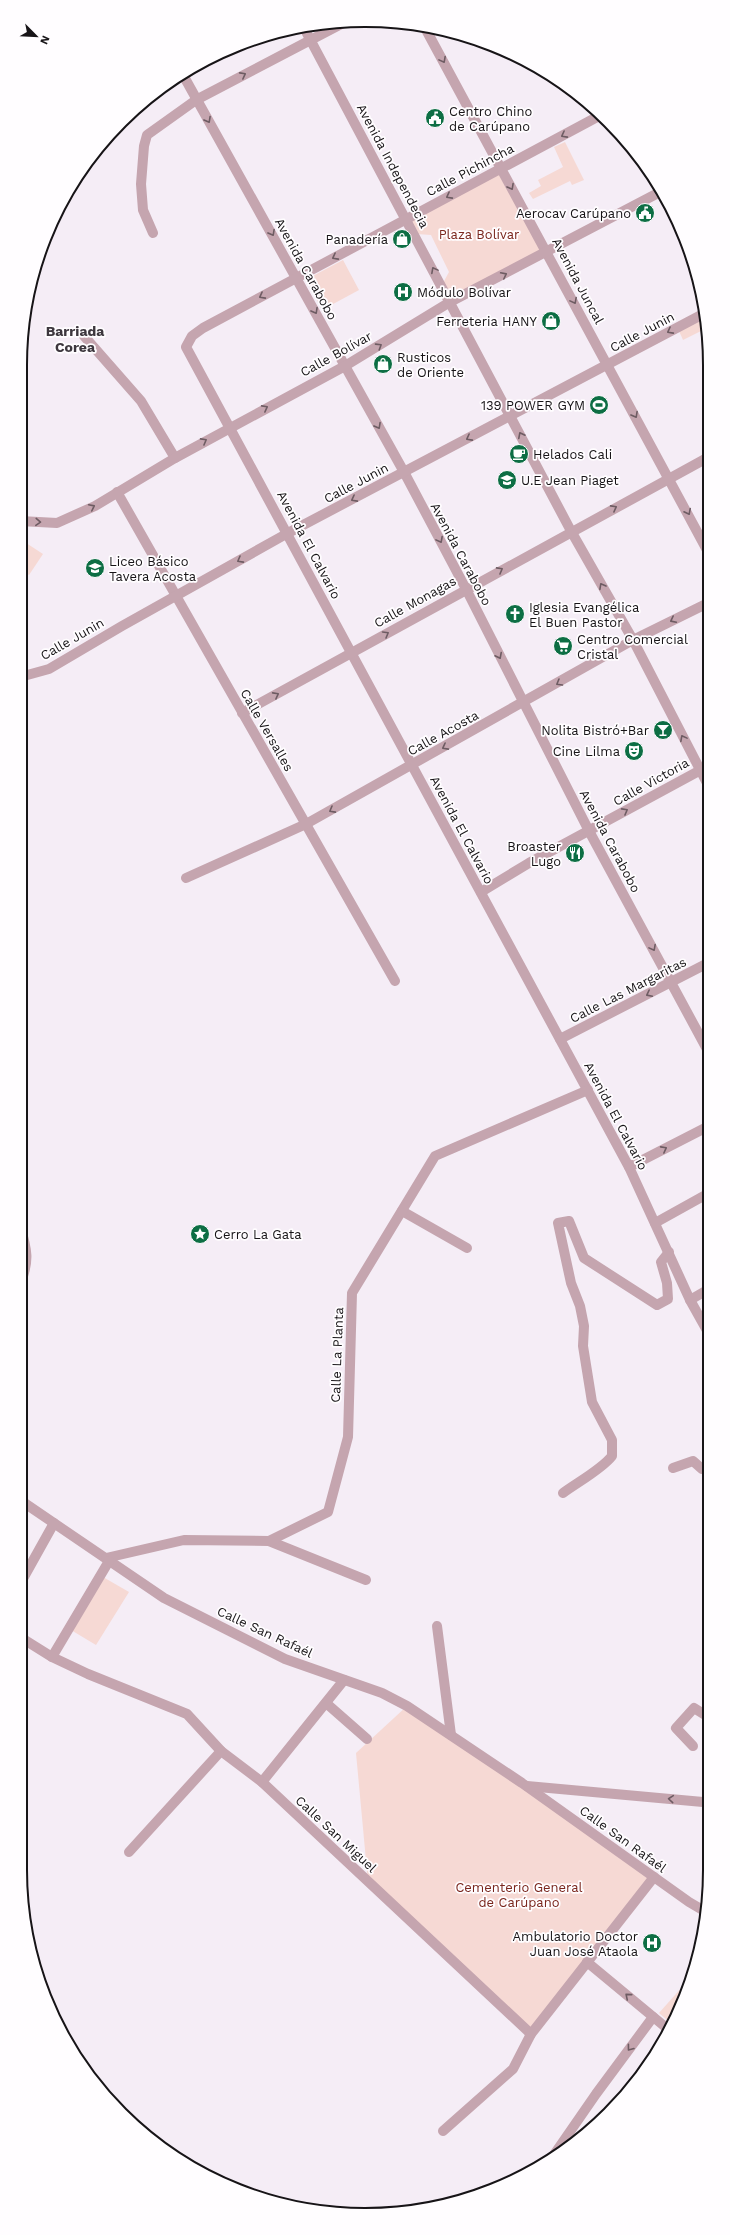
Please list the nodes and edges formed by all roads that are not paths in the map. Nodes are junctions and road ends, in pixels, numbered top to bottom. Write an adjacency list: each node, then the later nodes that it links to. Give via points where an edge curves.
1 (331, 29): 4 (street)
2 (306, 32): 4 (street, Avenida Independecia)
3 (428, 33): 8 (street, Avenida Juncal, one-way to 8)
4 (310, 40): 6 (street, one-way to 4); 10 (street, Avenida Independecia)
5 (185, 79): 6 (street, Avenida Carabobo)
6 (196, 100): 11 (street, via 147,136 141,184 143,210); 13 (street, Avenida Carabobo, one-way to 13)
7 (595, 118): 8 (street, Calle Pichincha, one-way to 8)
8 (501, 169): 10 (street, Calle Pichincha, one-way to 10); 12 (street, Avenida Juncal, one-way to 12)
9 (657, 194): 12 (street, Calle Bolívar)
10 (406, 218): 13 (street, Calle Pichincha, one-way to 13); 14 (street, Avenida Independecia, one-way to 10)
11 (153, 233)
12 (548, 252): 14 (street, Calle Bolívar, one-way to 12); 18 (street, Avenida Juncal, one-way to 18)
13 (297, 277): 17 (street, Calle Pichincha, one-way to 17, via 203,328); 19 (street, Avenida Carabobo, one-way to 19)
14 (450, 302): 19 (street, Calle Bolívar, one-way to 14); 20 (street, Avenida Independecia)
15 (699, 316): 18 (street, Calle Junin, one-way to 18)
16 (84, 336): 22 (street, via 141,401)
17 (187, 342): 21 (street, Avenida El Calvario, via 187,351)
18 (607, 365): 20 (street, Calle Junin); 25 (street, Avenida Juncal, one-way to 25)
19 (345, 366): 21 (street, Calle Bolívar, one-way to 19); 24 (street, Avenida Carabobo, one-way to 24)
20 (511, 415): 24 (street, Calle Junin, one-way to 24); 28 (street, Avenida Independecia, one-way to 20)
21 (230, 427): 22 (street, Calle Bolívar, one-way to 21); 29 (street, Avenida El Calvario)
22 (175, 458): 26 (street, Calle Bolívar)
23 (703, 460): 25 (street, Calle Monagas)
24 (404, 472): 29 (street, Calle Junin, one-way to 29); 31 (street, Avenida Carabobo, one-way to 31)
25 (670, 478): 28 (street, Calle Monagas, one-way to 25); 30 (street, Avenida Juncal, one-way to 30)
26 (117, 492): 27 (street, Calle Bolívar, one-way to 26, via 56,523 95,506); 32 (street, Calle Versalles)
27 (27, 521)
28 (571, 531): 31 (street, Calle Monagas, one-way to 28); 34 (street, Avenida Independecia, one-way to 28)
29 (288, 533): 32 (street, Calle Junin, one-way to 32); 35 (street, Avenida El Calvario)
30 (703, 541)
31 (466, 589): 35 (street, Calle Monagas, one-way to 31); 37 (street, Avenida Carabobo, one-way to 37)
32 (175, 596): 36 (street, Calle Junin, via 49,669); 38 (street, Calle Versalles)
33 (703, 605): 34 (street, Calle Acosta, one-way to 34)
34 (633, 640): 37 (street, Calle Acosta, one-way to 37); 40 (street, Avenida Independecia, one-way to 34)
35 (352, 653): 38 (street, Calle Monagas, one-way to 35); 39 (street, Avenida El Calvario)
36 (27, 675)
37 (523, 704): 39 (street, Calle Acosta, one-way to 39); 43 (street, Avenida Carabobo)
38 (242, 713): 42 (street, Calle Versalles)
39 (412, 764): 42 (street, Calle Acosta, one-way to 42); 45 (street, Avenida El Calvario)
40 (703, 766)
41 (703, 769): 43 (street, Calle Victoria, one-way to 41)
42 (306, 824): 44 (street, Calle Acosta); 47 (street, Calle Versalles)
43 (589, 831): 45 (street, Calle Victoria); 48 (street, Avenida Carabobo, one-way to 48)
44 (186, 878)
45 (481, 892): 49 (street, Avenida El Calvario)
46 (703, 966): 48 (street, Calle Las Margaritas)
47 (395, 981)
48 (671, 982): 49 (street, Calle Las Margaritas, one-way to 49); 50 (street, Avenida Carabobo)
49 (560, 1039): 51 (street, Avenida El Calvario)
50 (703, 1042)
51 (588, 1090): 53 (street, Avenida El Calvario); 55 (street, Calle La Planta, via 435,1156)
52 (703, 1129): 53 (street, one-way to 52)
53 (629, 1167): 56 (street, Avenida El Calvario)
54 (703, 1196): 56 (street)
55 (402, 1211): 57 (street); 67 (street, Calle La Planta, via 352,1293 348,1437 328,1512)
56 (655, 1223): 58 (street, Avenida El Calvario)
57 (467, 1248)
58 (669, 1252): 60 (street, Avenida El Calvario); 64 (street, via 661,1262 668,1299 658,1305 584,1258 569,1221 558,1223 571,1283 584,1326 583,1346 592,1402 612,1440 612,1456 606,1465 588,1474)
59 (703, 1292): 60 (street)
60 (690, 1300): 61 (street, Avenida El Calvario)
61 (703, 1323)
62 (673, 1468): 63 (street, via 693,1461)
63 (703, 1469)
64 (563, 1493)
65 (27, 1505): 66 (street, Calle San Rafaél)
66 (54, 1523): 68 (street, Calle San Rafaél); 69 (street)
67 (269, 1541): 68 (street, Calle La Planta, via 184,1540); 70 (street)
68 (108, 1560): 73 (street); 74 (street, Calle San Rafaél, via 164,1598 285,1659)
69 (27, 1571)
70 (366, 1580)
71 (437, 1626): 77 (street)
72 (27, 1641): 73 (street, Calle San Miguel)
73 (52, 1657): 80 (street, Calle San Miguel, via 187,1714)
74 (344, 1680): 75 (street); 77 (street, Calle San Rafaél, via 382,1692)
75 (326, 1703): 78 (street); 81 (street)
76 (703, 1714): 79 (street, via 694,1708 676,1728)
77 (451, 1735): 82 (street, Calle San Rafaél)
78 (367, 1739)
79 (693, 1746)
80 (221, 1751): 81 (street, Calle San Miguel); 84 (street)
81 (262, 1782): 90 (street, Calle San Miguel)
82 (526, 1786): 83 (street, Calle San Rafaél, one-way to 82); 85 (street, Calle San Rafaél)
83 (703, 1802)
84 (129, 1852)
85 (654, 1877): 86 (street, Calle San Rafaél); 87 (street)
86 (701, 1908)
87 (587, 1962): 88 (street, one-way to 87); 90 (street)
88 (653, 2017): 89 (street); 92 (street, one-way to 92)
89 (664, 2027)
90 (531, 2034): 91 (street, via 512,2069)
91 (443, 2131)
92 (560, 2146)

